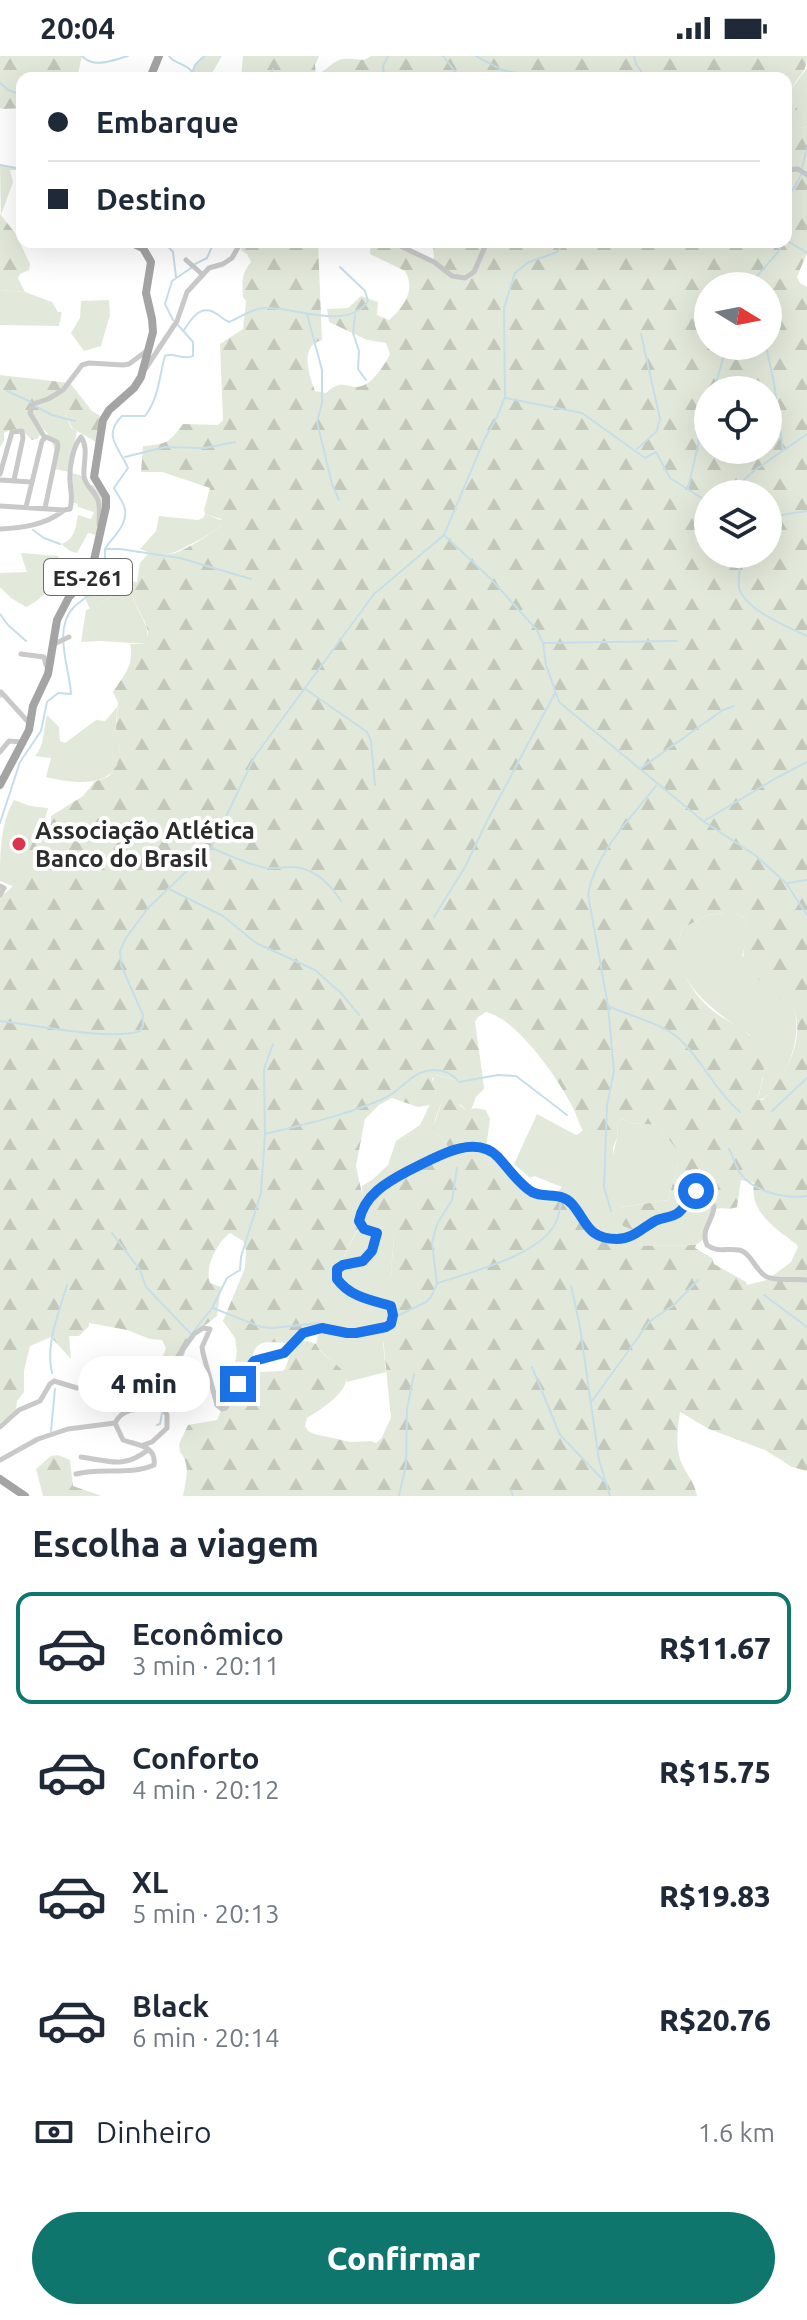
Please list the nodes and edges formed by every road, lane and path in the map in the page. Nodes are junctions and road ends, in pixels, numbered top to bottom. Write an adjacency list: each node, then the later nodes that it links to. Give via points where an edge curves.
1 (143, 248): 7 (main road, ES-261, via 151,262 146,293 153,326)
2 (238, 248): 6 (street, via 232,258)
3 (405, 248): 4 (street, via 452,276 469,277)
4 (484, 248)
5 (186, 260): 6 (street)
6 (203, 275): 8 (street, via 187,292 177,321)
7 (149, 349): 8 (main road, ES-261); 9 (street, via 129,364 82,365 63,390 33,404 30,413)
8 (144, 370): 19 (main road, ES-261, via 101,425 94,477 106,501)
9 (45, 438): 13 (street); 16 (street, via 58,446)
10 (0, 474): 12 (street, via 12,432 22,431)
11 (0, 480): 12 (street)
12 (14, 480): 13 (street)
13 (31, 482): 15 (street)
14 (0, 506): 15 (street)
15 (26, 507): 16 (street)
16 (45, 508): 17 (street)
17 (64, 510): 18 (street, via 23,529); 19 (street, via 72,504 70,474 77,441 83,438 84,478 98,499)
18 (0, 529)
19 (100, 534): 21 (main road, ES-261, via 90,573 54,627 62,640)
20 (21, 654): 21 (street, via 44,657)
21 (48, 674): 23 (main road, ES-261)
22 (1, 692): 23 (street)
23 (30, 724): 24 (main road, ES-261)
24 (24, 743): 25 (street, via 9,741); 26 (main road, ES-261)
25 (0, 752)
26 (0, 785)
27 (0, 886): 28 (street)
28 (0, 895)
29 (807, 1280): 33 (street, via 769,1277 741,1251 707,1245 705,1231 714,1207 700,1191 691,1193 673,1216 632,1236 606,1238 589,1229 565,1198 531,1191 492,1151 464,1147 386,1183 362,1210 361,1227 377,1233 372,1251 363,1261 339,1266 336,1275 351,1292 391,1306 388,1326 356,1333 322,1328 303,1333 284,1353 254,1361 222,1409 203,1353 210,1329 203,1328 151,1386 110,1378 79,1388 54,1381 40,1401 22,1407)
30 (168, 1398): 31 (street)
31 (164, 1410): 32 (street, via 131,1410); 34 (street, via 167,1428)
32 (115, 1423): 34 (street, via 123,1440); 36 (street, via 68,1429)
33 (0, 1427)
34 (146, 1447): 35 (street, via 125,1463); 37 (street, via 155,1462 149,1468)
35 (81, 1457)
36 (0, 1460)
37 (76, 1474)
38 (0, 1480): 39 (main road)
39 (22, 1496)

